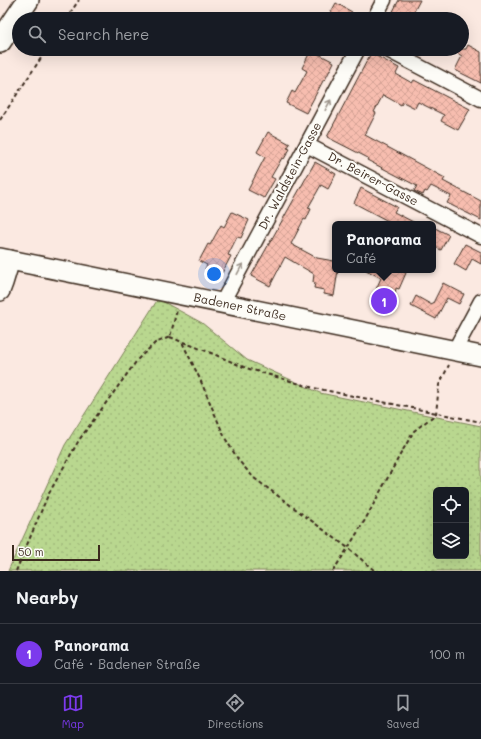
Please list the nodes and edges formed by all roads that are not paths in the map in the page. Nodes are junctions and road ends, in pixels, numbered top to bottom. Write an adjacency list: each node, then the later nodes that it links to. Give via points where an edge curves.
1 (28, 0): 3 (main road)
2 (384, 0): 4 (street)
3 (20, 12)
4 (378, 12)
5 (12, 24): 6 (main road)
6 (0, 42)
7 (354, 56): 10 (street, Dr. Waldstein-Gasse, one-way to 7)
8 (399, 56): 9 (street)
9 (481, 100)
10 (307, 145): 11 (street, Dr. Beirer-Gasse); 15 (street, Dr. Waldstein-Gasse, one-way to 10)
11 (481, 236)
12 (5, 259): 13 (street); 15 (street, Badener Straße)
13 (0, 291)
14 (481, 301): 16 (street)
15 (222, 303): 16 (street, Badener Straße)
16 (455, 351): 17 (street, Badener Straße)
17 (481, 356)

